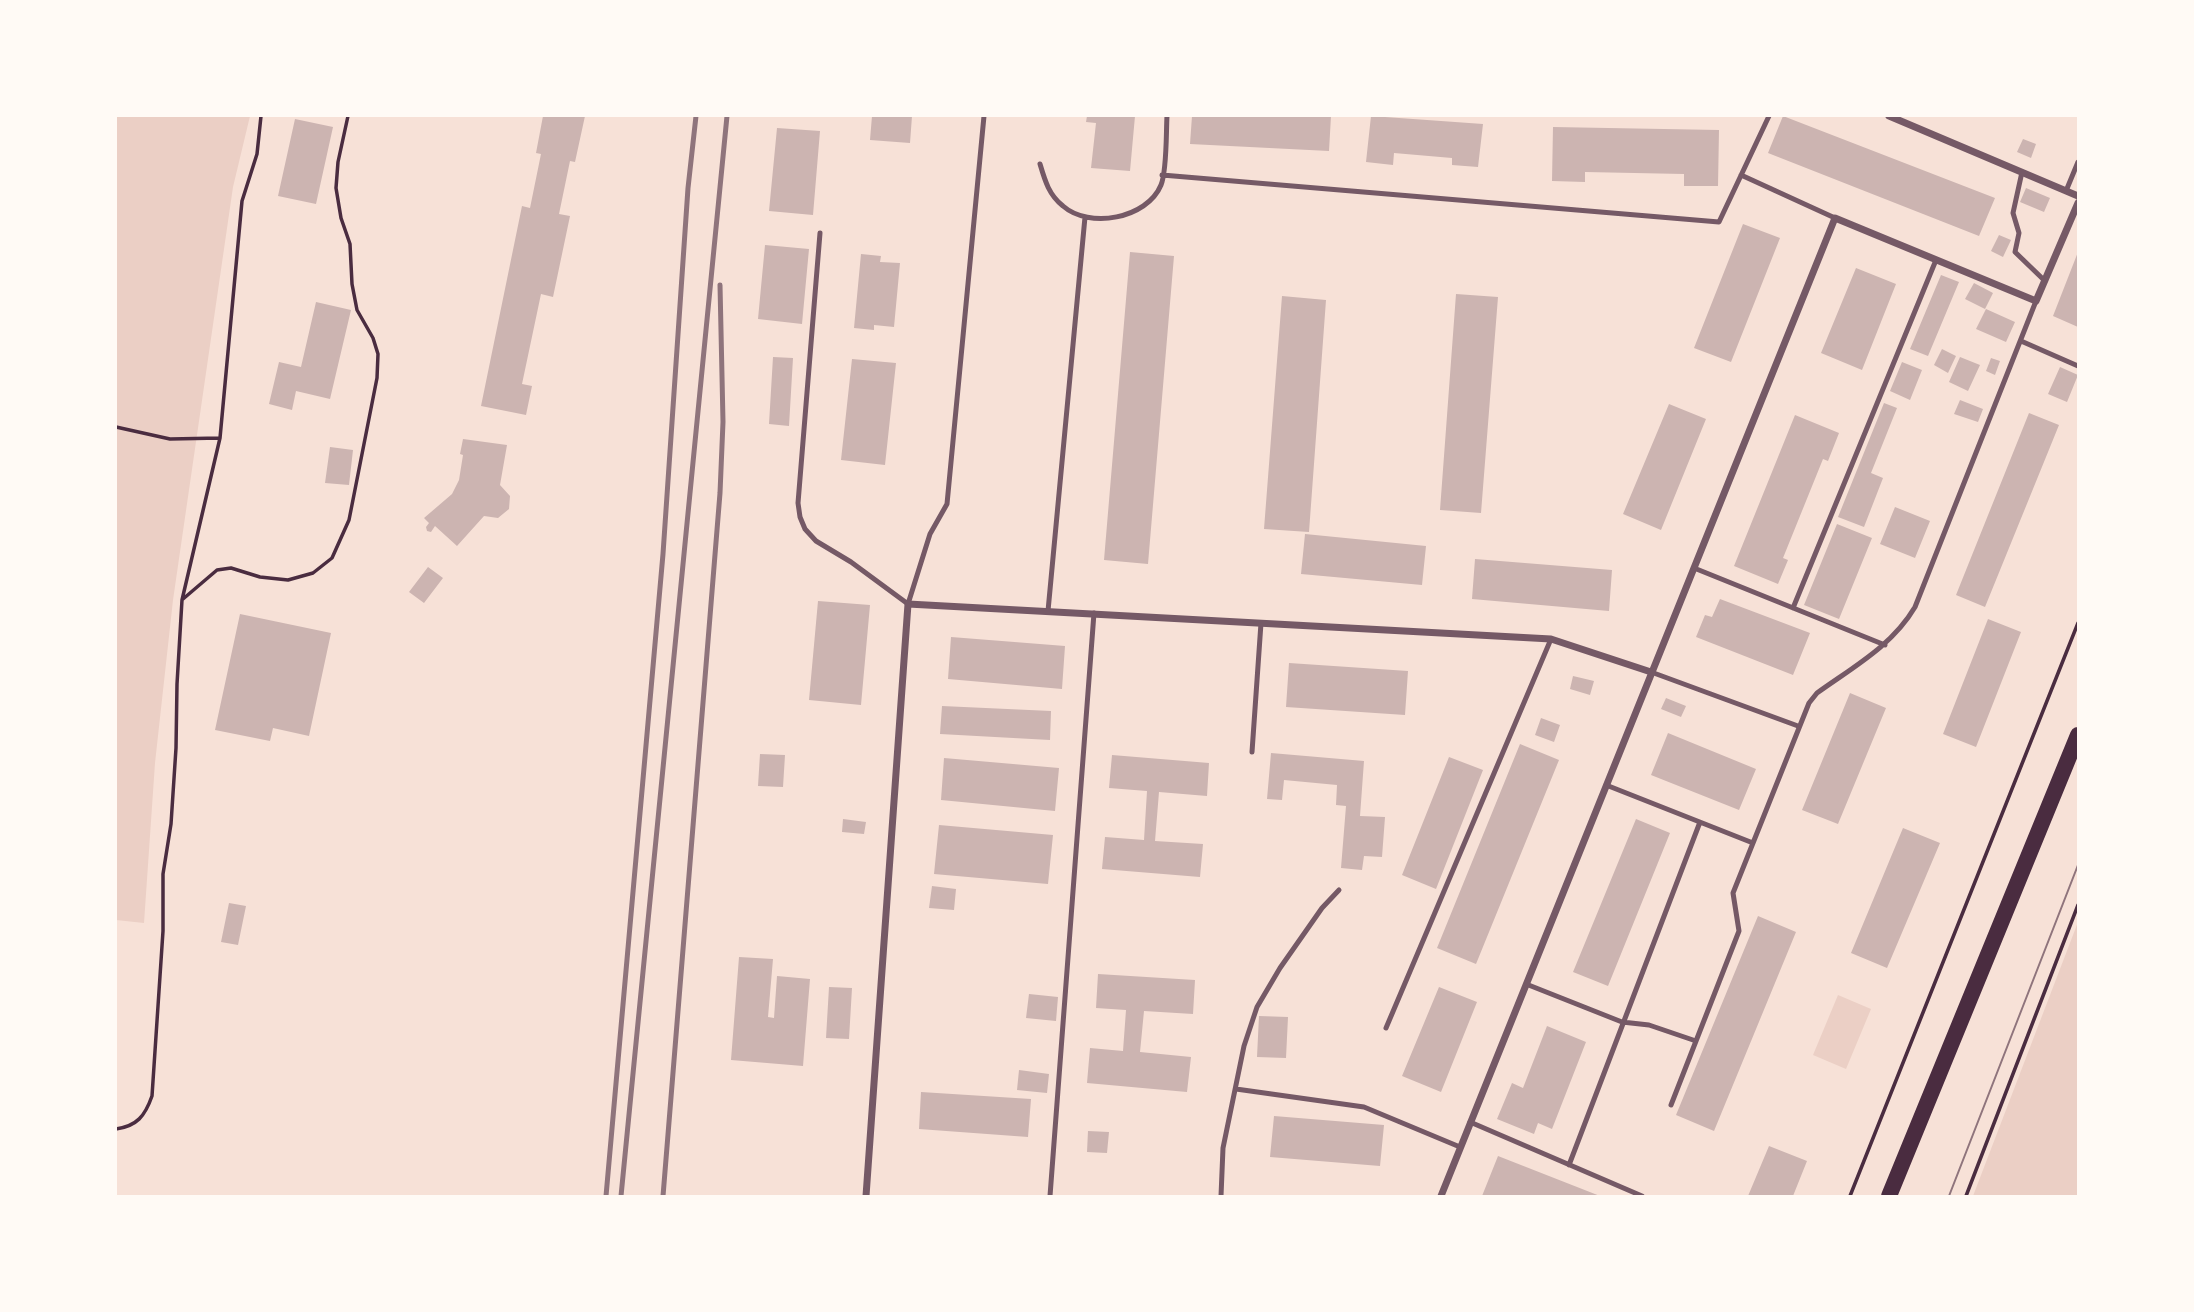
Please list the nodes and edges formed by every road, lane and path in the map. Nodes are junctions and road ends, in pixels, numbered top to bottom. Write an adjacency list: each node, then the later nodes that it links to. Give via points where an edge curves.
1 (261, 116): 24 (path, via 257,154 242,201)
2 (348, 116): 26 (path, via 337,188 350,244 357,310 378,355 349,520 332,558 313,573 288,580 231,568 217,570)
3 (984, 116): 27 (lane, via 947,504 930,534)
4 (1167, 116): 10 (lane)
5 (1769, 116): 11 (lane)
6 (1889, 116): 9 (street)
7 (2078, 162): 12 (lane)
8 (1040, 164): 15 (lane, via 1046,187 1063,207)
9 (2022, 172): 12 (street); 19 (lane, via 2013,213 2019,233 2015,252)
10 (1162, 175): 11 (lane, via 1719,222); 15 (lane, via 1151,200 1132,213)
11 (1741, 175): 16 (lane)
12 (2066, 191): 13 (street)
13 (2078, 196)
14 (2078, 203): 19 (street)
15 (1085, 217): 29 (lane)
16 (1835, 218): 18 (street); 25 (street)
17 (820, 233): 27 (lane, via 800,517 816,541)
18 (1936, 260): 20 (street); 28 (lane)
19 (2045, 281): 20 (street)
20 (2036, 301): 21 (lane)
21 (2021, 341): 22 (lane); 34 (lane, via 1915,607)
22 (2078, 366)
23 (116, 428): 24 (path, via 170,439)
24 (220, 438): 26 (path)
25 (1694, 568): 28 (lane); 35 (street)
26 (182, 600): 51 (path, via 152,1096 137,1123)
27 (908, 604): 29 (street); 54 (street)
28 (1793, 608): 34 (lane)
29 (1048, 611): 30 (street)
30 (1094, 613): 31 (street); 55 (lane)
31 (1261, 622): 33 (street); 38 (lane)
32 (2078, 623): 59 (path)
33 (1551, 639): 35 (street); 46 (lane)
34 (1885, 645): 36 (lane, via 1817,692)
35 (1651, 672): 36 (lane); 39 (street)
36 (1798, 726): 41 (lane)
37 (2078, 735): 60 (main road)
38 (1252, 752)
39 (1606, 785): 40 (lane); 44 (street)
40 (1700, 822): 41 (lane); 45 (lane)
41 (1753, 843): 47 (lane, via 1733,894 1739,931)
42 (1339, 890): 48 (lane, via 1322,908 1257,1007)
43 (2078, 905): 61 (path)
44 (1526, 984): 45 (lane); 50 (street)
45 (1622, 1022): 47 (lane, via 1648,1025); 53 (lane)
46 (1386, 1028)
47 (1696, 1041): 49 (lane)
48 (1236, 1089): 52 (lane, via 1364,1107); 56 (lane, via 1223,1148)
49 (1671, 1105)
50 (1471, 1122): 52 (street); 53 (lane)
51 (116, 1129)
52 (1460, 1147): 57 (street)
53 (1569, 1165): 58 (lane)
54 (866, 1196)
55 (1050, 1196)
56 (1221, 1196)
57 (1441, 1196)
58 (1642, 1196)
59 (1850, 1196)
60 (1889, 1196)
61 (1966, 1196)

